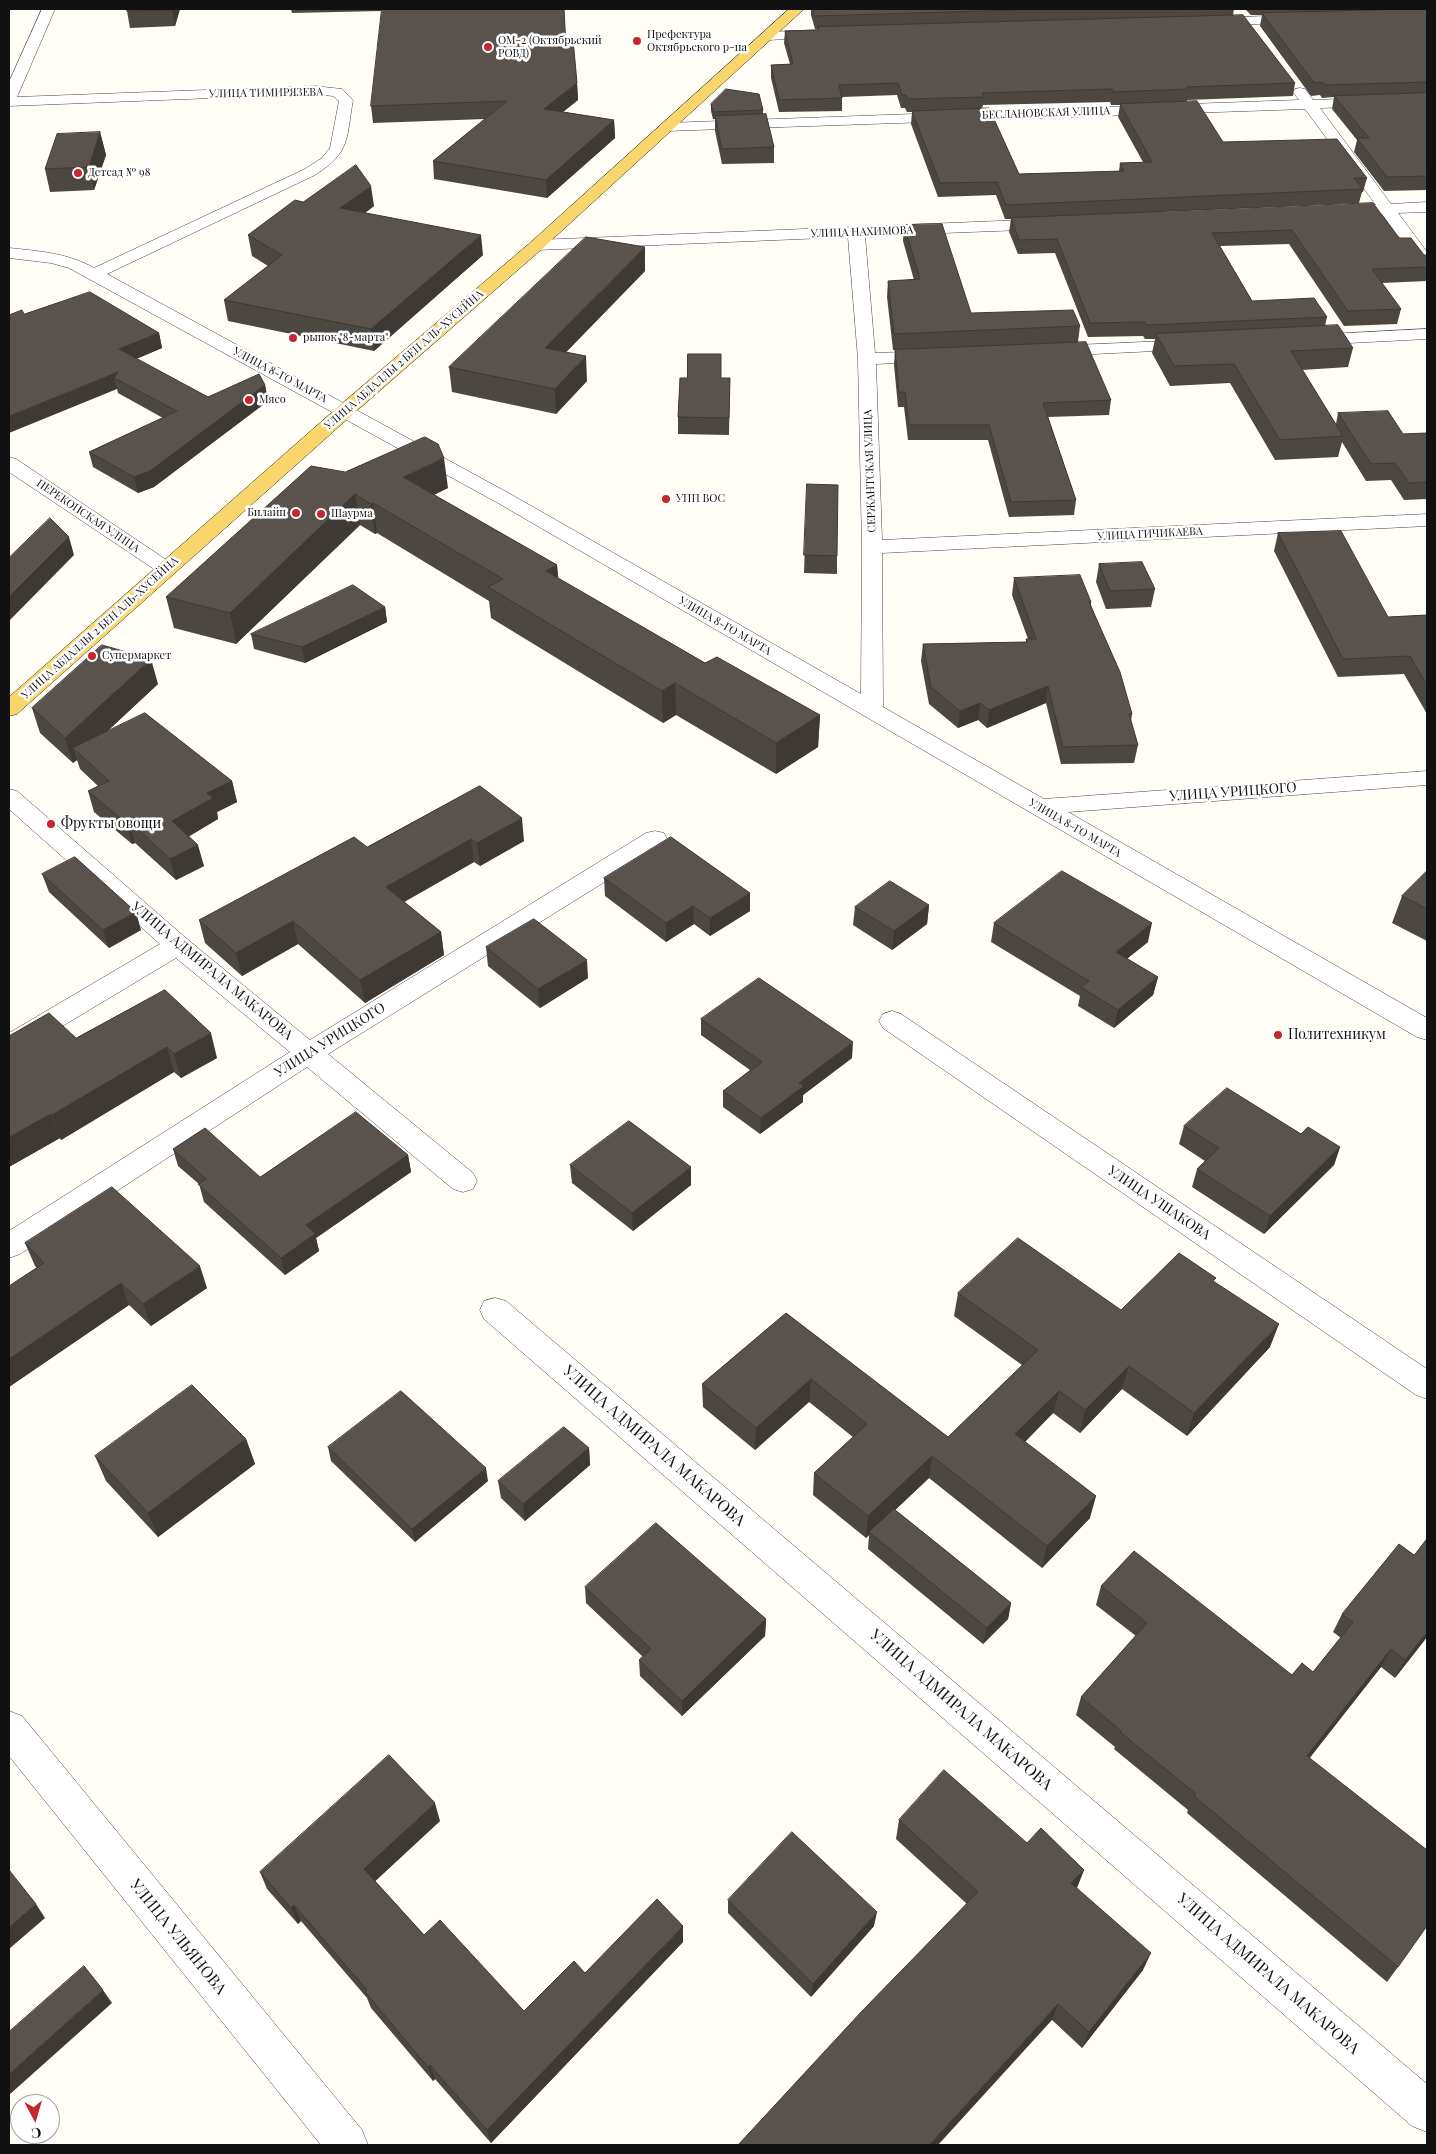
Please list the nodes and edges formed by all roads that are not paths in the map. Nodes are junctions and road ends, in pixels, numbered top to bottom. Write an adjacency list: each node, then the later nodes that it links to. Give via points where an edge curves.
1 (48, 9): 10 (street)
2 (797, 9): 7 (main road, УЛИЦА АБДАЛЛЫ 2 БЕН АЛЬ-ХУСЕЙНА)
3 (1241, 15): 4 (street); 5 (street); 8 (street)
4 (1312, 18)
5 (1196, 22)
6 (837, 33): 7 (street)
7 (768, 36): 13 (main road, УЛИЦА АБДАЛЛЫ 2 БЕН АЛЬ-ХУСЕЙНА)
8 (1257, 36)
9 (1291, 81): 12 (street)
10 (9, 100): 24 (street, УЛИЦА ТИМИРЯЗЕВА, via 314,90 337,92 346,100 338,149 310,172)
11 (1427, 100): 12 (street, БЕСЛАНОВСКАЯ УЛИЦА)
12 (1309, 104): 13 (street, БЕСЛАНОВСКАЯ УЛИЦА); 15 (street)
13 (666, 127): 19 (main road, УЛИЦА АБДАЛЛЫ 2 БЕН АЛЬ-ХУСЕЙНА)
14 (1427, 207): 15 (street)
15 (1385, 209): 16 (street); 22 (street)
16 (1325, 212)
17 (1066, 223): 18 (street, УЛИЦА НАХИМОВА)
18 (856, 232): 19 (street, УЛИЦА НАХИМОВА); 30 (street, СЕРЖАНТСКАЯ УЛИЦА)
19 (537, 245): 31 (main road, УЛИЦА АБДАЛЛЫ 2 БЕН АЛЬ-ХУСЕЙНА)
20 (9, 253): 21 (street, УЛИЦА 8-ГО МАРТА)
21 (51, 258): 23 (street); 24 (street, УЛИЦА 8-ГО МАРТА, via 75,264)
22 (1427, 263)
23 (17, 271)
24 (94, 274): 31 (street, УЛИЦА 8-ГО МАРТА)
25 (1427, 334): 26 (street)
26 (1290, 341)
27 (1211, 344): 28 (street)
28 (1034, 352)
29 (946, 356): 30 (street)
30 (867, 359): 34 (street, СЕРЖАНТСКАЯ УЛИЦА)
31 (346, 410): 35 (main road, УЛИЦА АБДАЛЛЫ 2 БЕН АЛЬ-ХУСЕЙНА); 37 (street, УЛИЦА 8-ГО МАРТА)
32 (9, 463): 35 (street, ПЕРЕКОПСКАЯ УЛИЦА)
33 (1427, 520): 34 (street, УЛИЦА ГИЧИКАЕВА)
34 (872, 547): 37 (street, СЕРЖАНТСКАЯ УЛИЦА)
35 (167, 569): 36 (main road, УЛИЦА АБДАЛЛЫ 2 БЕН АЛЬ-ХУСЕЙНА)
36 (9, 709)
37 (872, 710): 40 (street, УЛИЦА 8-ГО МАРТА)
38 (1427, 778): 40 (street, УЛИЦА УРИЦКОГО)
39 (9, 796): 42 (street, УЛИЦА АДМИРАЛА МАКАРОВА)
40 (1039, 807): 44 (street, УЛИЦА 8-ГО МАРТА)
41 (655, 839): 46 (street, УЛИЦА УРИЦКОГО)
42 (178, 945): 45 (street); 46 (street, УЛИЦА АДМИРАЛА МАКАРОВА)
43 (892, 1020): 50 (street, УЛИЦА УШАКОВА)
44 (1427, 1030)
45 (9, 1046)
46 (309, 1052): 47 (street, УЛИЦА АДМИРАЛА МАКАРОВА); 48 (street, УЛИЦА УРИЦКОГО)
47 (463, 1181)
48 (9, 1246)
49 (495, 1310): 52 (street, УЛИЦА АДМИРАЛА МАКАРОВА)
50 (1427, 1386)
51 (9, 1728): 53 (street, УЛИЦА УЛЬЯНОВА)
52 (1427, 2111)
53 (347, 2145)

